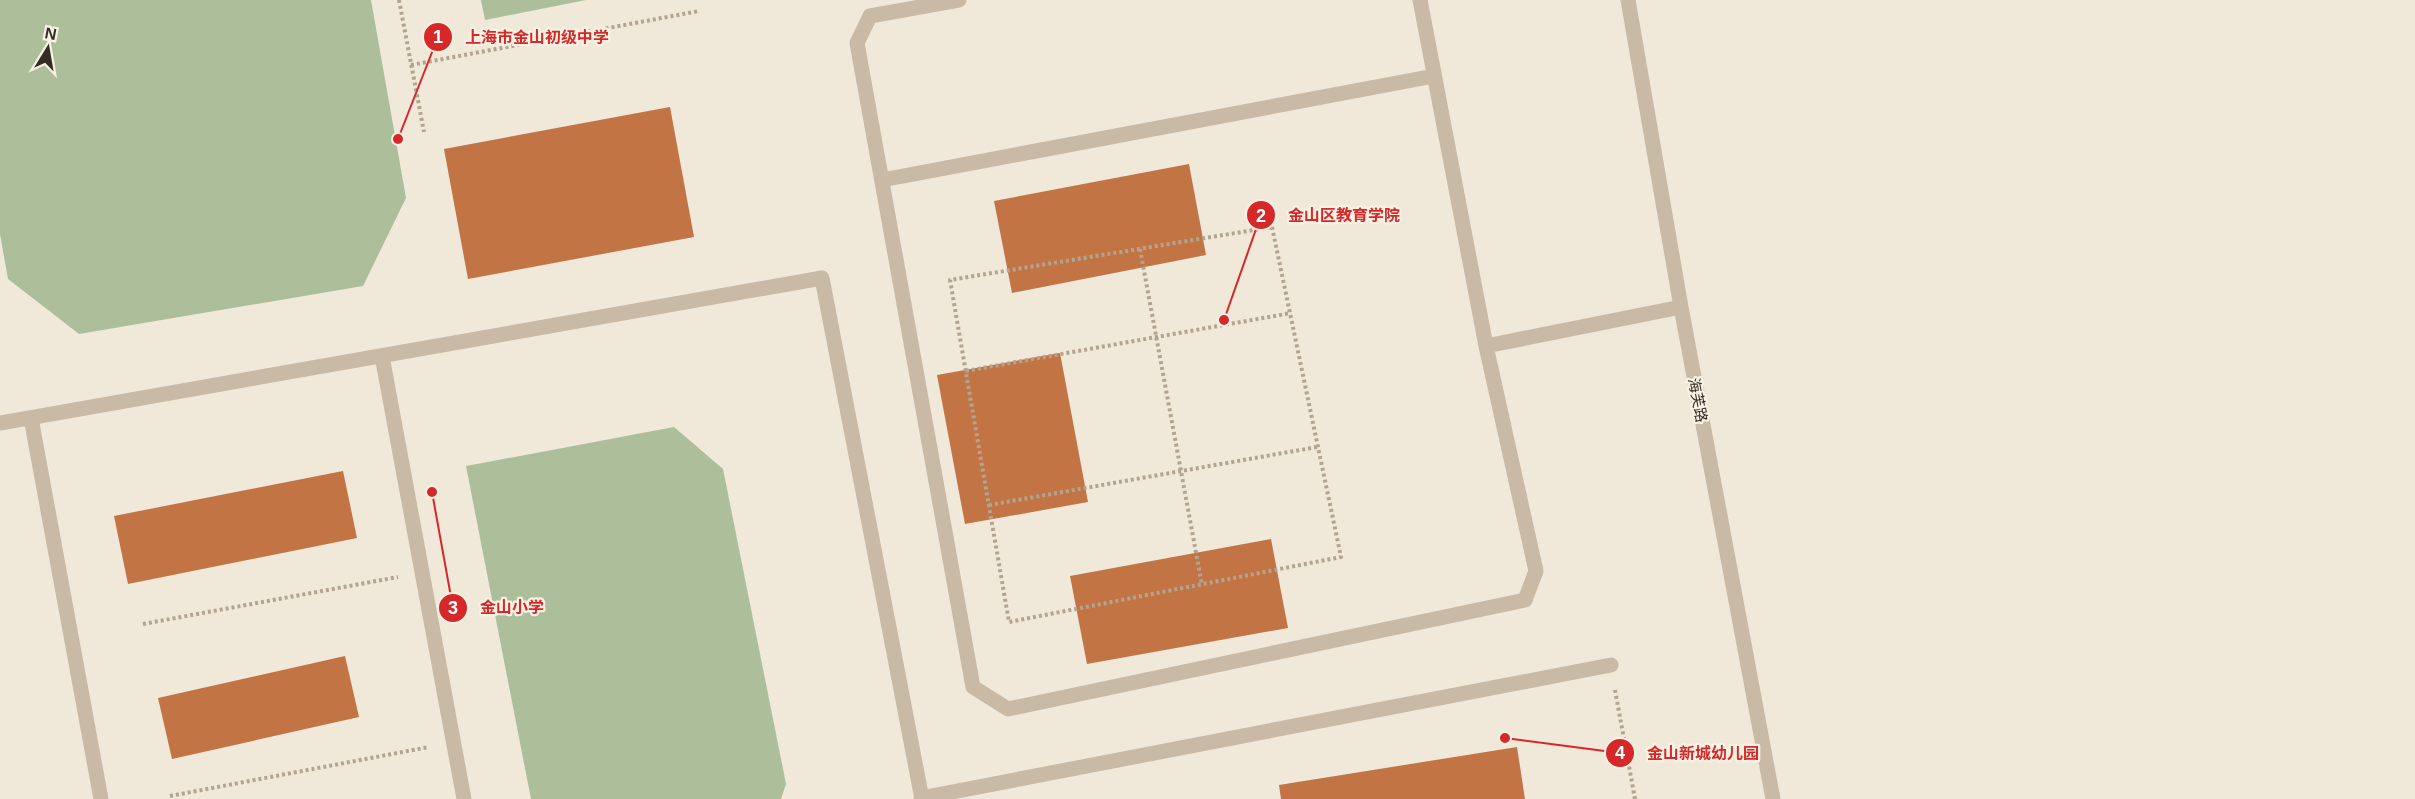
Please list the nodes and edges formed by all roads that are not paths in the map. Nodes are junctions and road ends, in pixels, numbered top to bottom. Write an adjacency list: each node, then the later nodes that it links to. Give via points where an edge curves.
1 (959, 0): 5 (street, via 870,16 857,43)
2 (1420, 0): 4 (street)
3 (1628, 0): 6 (street, 海芙路)
4 (1434, 76): 5 (street); 7 (street)
5 (882, 180): 7 (street, via 973,687 1008,709 1526,600 1536,571)
6 (1681, 307): 7 (street); 15 (street, 海芙路)
7 (1486, 346)
8 (382, 356): 9 (street); 13 (street); 14 (street, via 822,278)
9 (31, 418): 10 (street); 12 (street)
10 (0, 423)
11 (1611, 665): 14 (street)
12 (101, 799)
13 (464, 799)
14 (922, 799)
15 (1773, 799)

